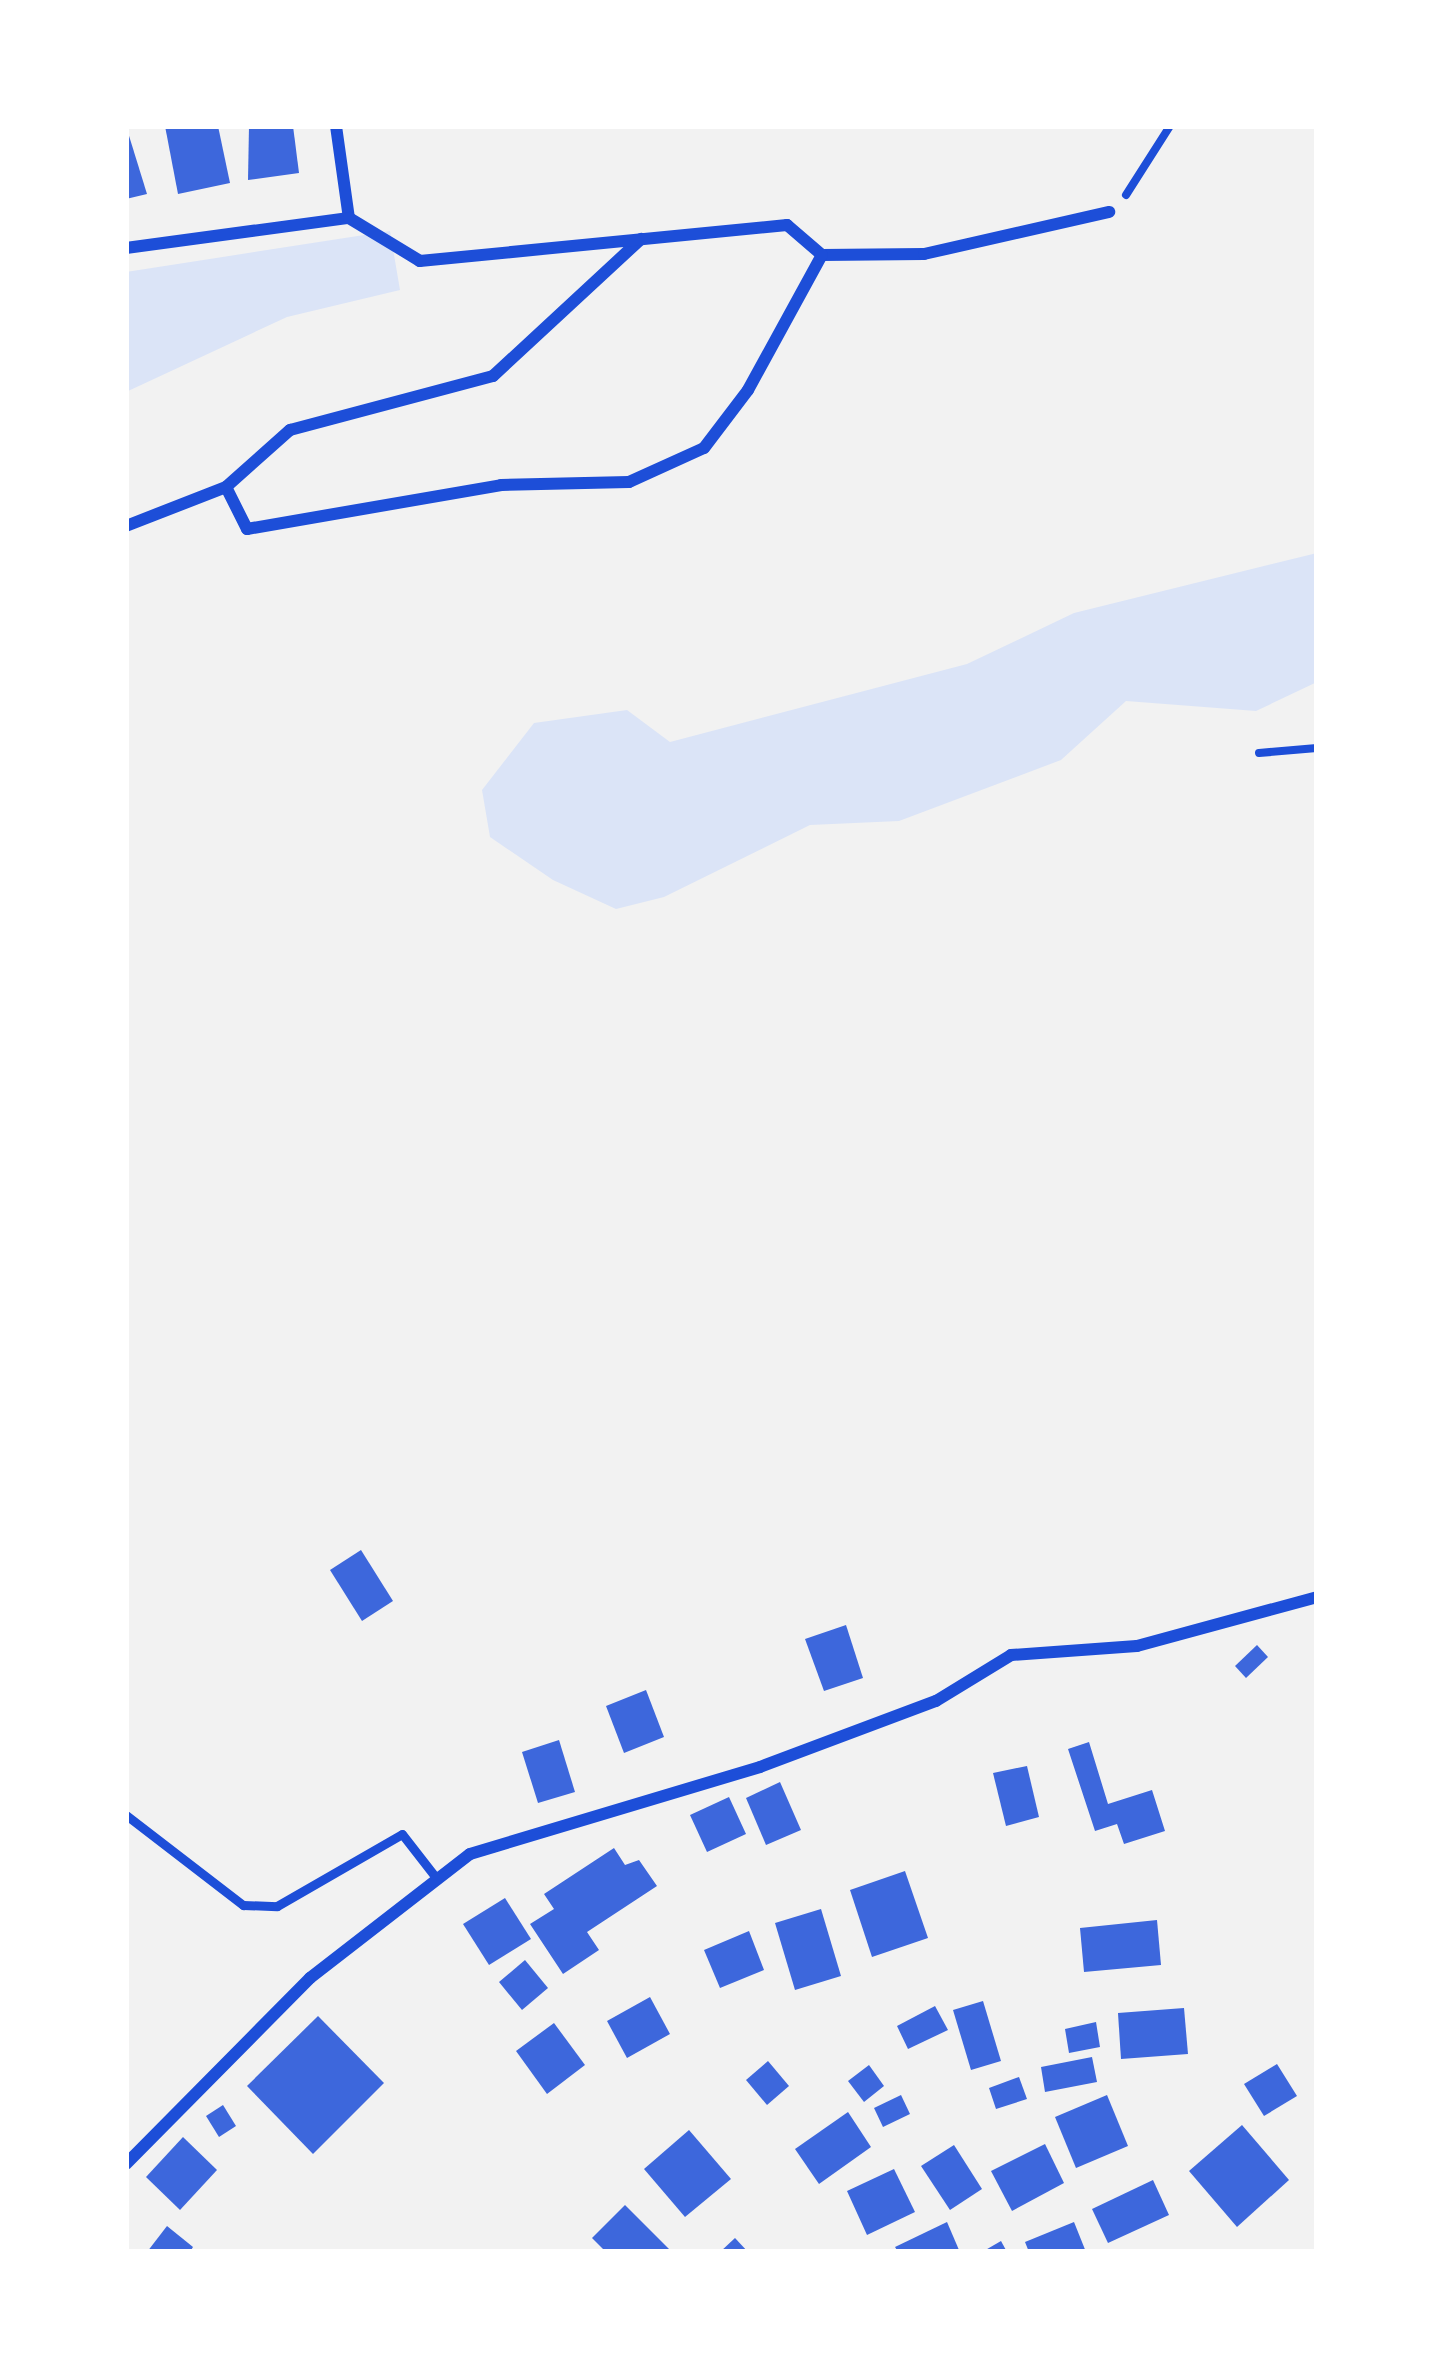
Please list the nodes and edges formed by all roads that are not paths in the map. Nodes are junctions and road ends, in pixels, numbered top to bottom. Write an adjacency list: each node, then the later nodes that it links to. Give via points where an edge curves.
1 (336, 126): 3 (street)
2 (1109, 212): 6 (street, via 924,254)
3 (349, 218): 4 (street, via 420,262); 5 (street)
4 (642, 238): 6 (street, via 788,225); 7 (street, via 493,376 290,430)
5 (126, 248)
6 (822, 255): 7 (street, via 748,390 704,448 629,482 501,485 247,529)
7 (226, 487): 8 (street)
8 (126, 526)
9 (1315, 1602): 11 (street, via 1137,1646 1011,1655 936,1700 760,1766 470,1854)
10 (126, 1815): 11 (lane, via 243,1905 277,1906 402,1834)
11 (437, 1880): 12 (street, via 310,1978)
12 (126, 2164)

